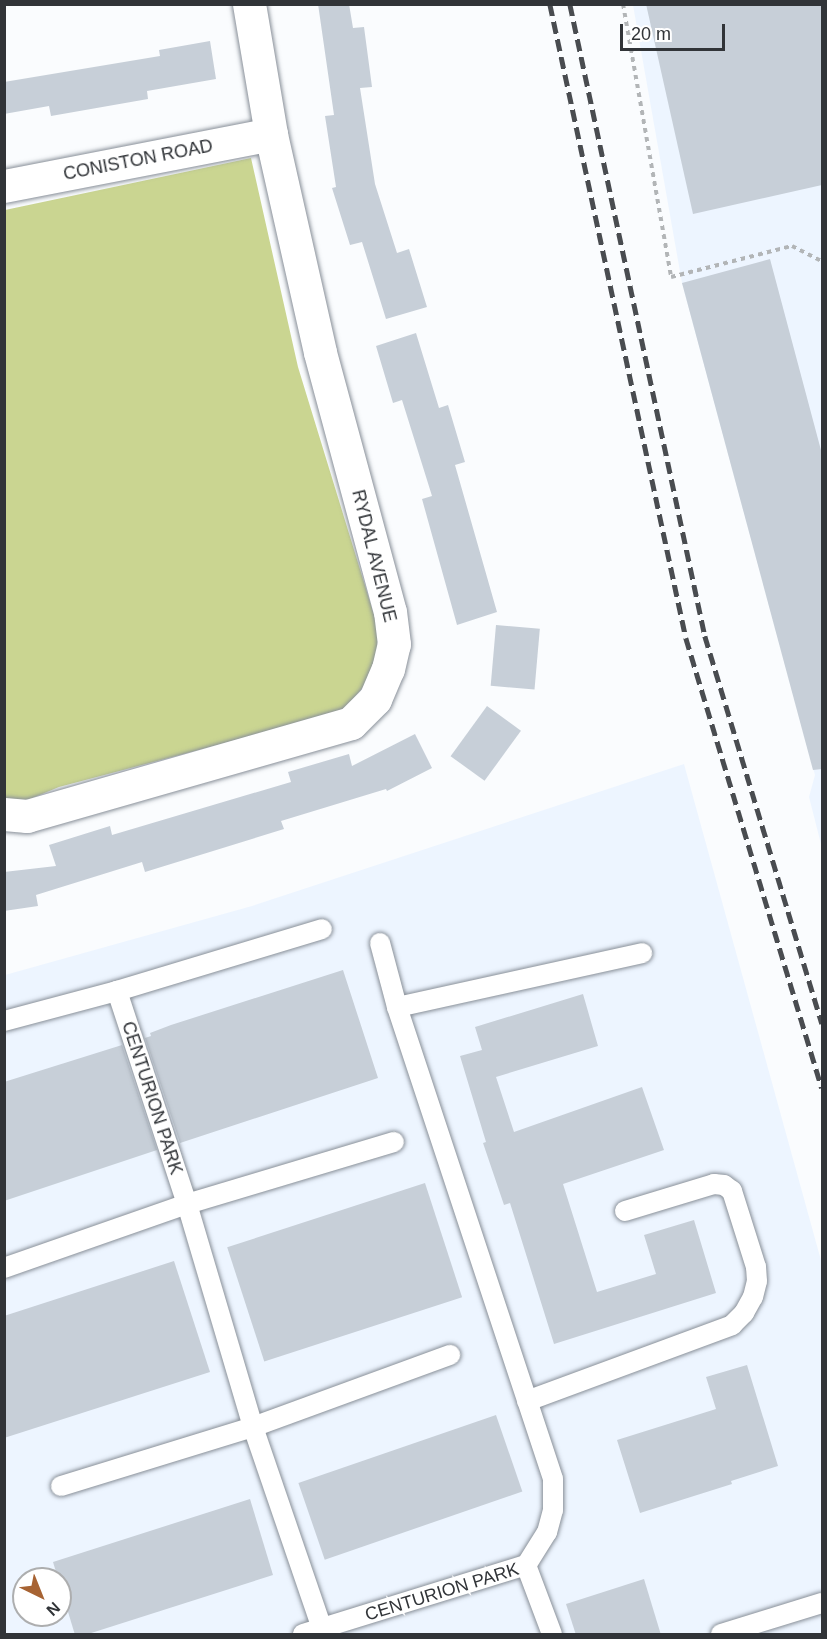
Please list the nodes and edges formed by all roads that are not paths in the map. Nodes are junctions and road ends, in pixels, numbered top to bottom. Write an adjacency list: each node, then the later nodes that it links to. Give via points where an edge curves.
1 (249, 4): 2 (street, RYDAL AVENUE)
2 (271, 134): 3 (street, CONISTON ROAD); 4 (street, RYDAL AVENUE, via 320,352 390,612 394,644 388,669 375,699 351,723 27,816)
3 (4, 186)
4 (4, 814)
5 (322, 930): 8 (lane)
6 (381, 943): 9 (lane)
7 (642, 953): 9 (lane)
8 (117, 992): 10 (lane); 12 (lane, CENTURION PARK)
9 (397, 1007): 16 (lane)
10 (4, 1021)
11 (394, 1142): 12 (lane)
12 (187, 1204): 14 (lane); 17 (lane, CENTURION PARK)
13 (625, 1210): 16 (lane, via 714,1184 724,1185 732,1191 756,1267 753,1297 732,1325)
14 (4, 1268)
15 (450, 1355): 17 (lane)
16 (527, 1401): 19 (lane, via 553,1479 553,1510 547,1532)
17 (253, 1427): 18 (lane); 21 (lane, CENTURION PARK)
18 (61, 1486)
19 (526, 1565): 21 (lane, CENTURION PARK); 22 (lane, CENTURION PARK)
20 (822, 1603): 23 (lane)
21 (313, 1631)
22 (552, 1635)
23 (721, 1635)

